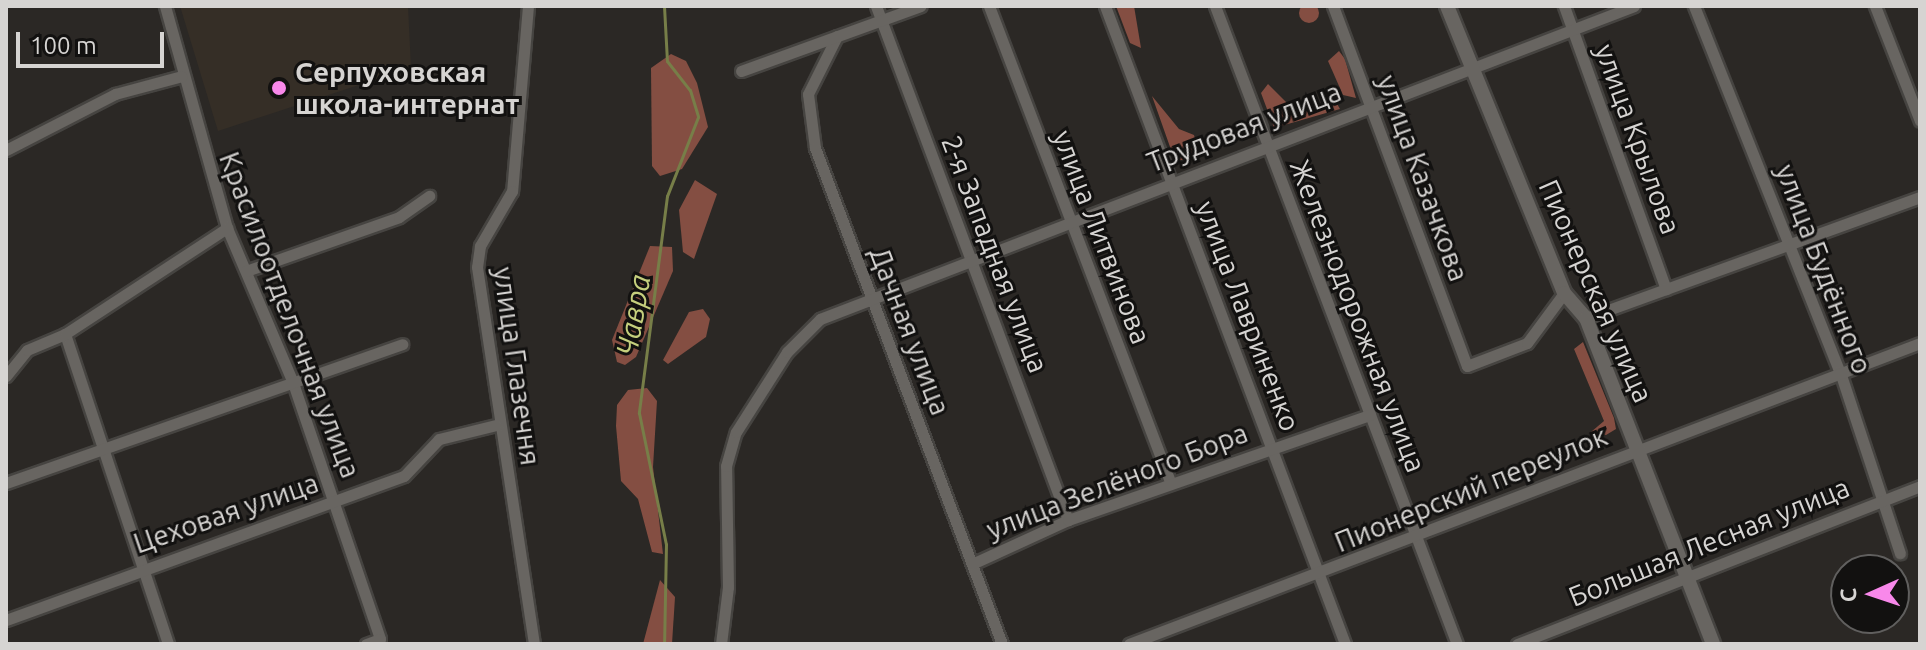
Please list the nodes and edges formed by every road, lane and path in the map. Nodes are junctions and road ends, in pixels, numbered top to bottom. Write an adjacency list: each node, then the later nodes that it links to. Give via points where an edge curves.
1 (165, 6): 19 (street, Красилоотделочная улица)
2 (528, 6): 43 (street, улица Глазечня, via 512,191 480,246 477,267)
3 (876, 6): 14 (street, 2-я Западная улица)
4 (921, 6): 14 (street)
5 (989, 6): 27 (street, улица Литвинова)
6 (1105, 6): 24 (street, улица Лавриненко)
7 (1215, 6): 22 (street, Железнодорожная улица)
8 (1333, 6): 20 (street, улица Казачкова)
9 (1447, 6): 17 (street, Пионерская улица)
10 (1564, 6): 15 (street, улица Крылова)
11 (1634, 6): 15 (street, Трудовая улица)
12 (1694, 6): 29 (street, улица Будённого)
13 (1875, 6): 21 (street)
14 (882, 22): 16 (street); 30 (street, 2-я Западная улица)
15 (1573, 29): 17 (street, Трудовая улица); 32 (street, улица Крылова)
16 (837, 36): 18 (street); 34 (street, Дачная улица, via 817,64 808,115)
17 (1472, 68): 20 (street, Трудовая улица); 33 (street, Пионерская улица)
18 (741, 71)
19 (182, 76): 23 (street, via 115,94); 28 (street, Красилоотделочная улица)
20 (1370, 105): 22 (street, Трудовая улица); 33 (street, улица Казачкова, via 1467,366 1527,343)
21 (1920, 121)
22 (1266, 144): 24 (street, Трудовая улица); 42 (street, Железнодорожная улица)
23 (6, 150)
24 (1171, 180): 27 (street, Трудовая улица); 44 (street, улица Лавриненко)
25 (429, 196): 31 (street, via 399,217)
26 (1920, 197): 29 (street)
27 (1071, 219): 30 (street, Трудовая улица); 48 (street, улица Литвинова)
28 (227, 228): 31 (street, Красилоотделочная улица); 36 (street)
29 (1790, 248): 32 (street); 39 (street, улица Будённого)
30 (971, 257): 34 (street, Трудовая улица); 52 (street, 2-я Западная улица)
31 (246, 271): 41 (street, Красилоотделочная улица)
32 (1666, 289): 35 (street)
33 (1564, 293): 35 (street, Пионерская улица)
34 (871, 295): 55 (street, Дачная улица); 63 (street, Трудовая улица, via 820,319 745,409 726,466 728,587)
35 (1586, 318): 45 (street, Пионерская улица)
36 (65, 334): 40 (street, via 27,350); 46 (street)
37 (1920, 343): 39 (street, Пионерский переулок)
38 (402, 344): 41 (street)
39 (1840, 372): 45 (street, Пионерский переулок); 50 (street, улица Будённого)
40 (7, 374)
41 (293, 383): 46 (street); 51 (street, Красилоотделочная улица)
42 (1370, 415): 44 (street, улица Зелёного Бора); 53 (street, Железнодорожная улица)
43 (496, 425): 51 (street, Цеховая улица, via 439,439 404,476); 62 (street, улица Глазечня)
44 (1272, 446): 48 (street, улица Зелёного Бора); 58 (street, улица Лавриненко)
45 (1638, 450): 53 (street, Пионерский переулок); 57 (street, Пионерская улица)
46 (101, 451): 47 (street); 56 (street)
47 (6, 483)
48 (1171, 484): 52 (street, улица Зелёного Бора)
49 (1920, 486): 50 (street, Большая Лесная улица)
50 (1881, 500): 54 (street, улица Будённого); 57 (street, Большая Лесная улица)
51 (334, 502): 56 (street, Цеховая улица); 61 (street, Красилоотделочная улица, via 380,639)
52 (1068, 520): 55 (street, улица Зелёного Бора)
53 (1417, 536): 58 (street, Пионерский переулок); 67 (street, Железнодорожная улица)
54 (1900, 553)
55 (972, 564): 64 (street, Дачная улица)
56 (139, 567): 59 (street, Цеховая улица); 60 (street)
57 (1687, 574): 68 (street, Большая Лесная улица); 69 (street, Пионерская улица)
58 (1319, 575): 65 (street, Пионерский переулок); 66 (street, улица Лавриненко)
59 (6, 620)
60 (168, 644)
61 (366, 644)
62 (534, 644)
63 (721, 644)
64 (1002, 644)
65 (1129, 644)
66 (1345, 644)
67 (1457, 644)
68 (1517, 644)
69 (1713, 644)

